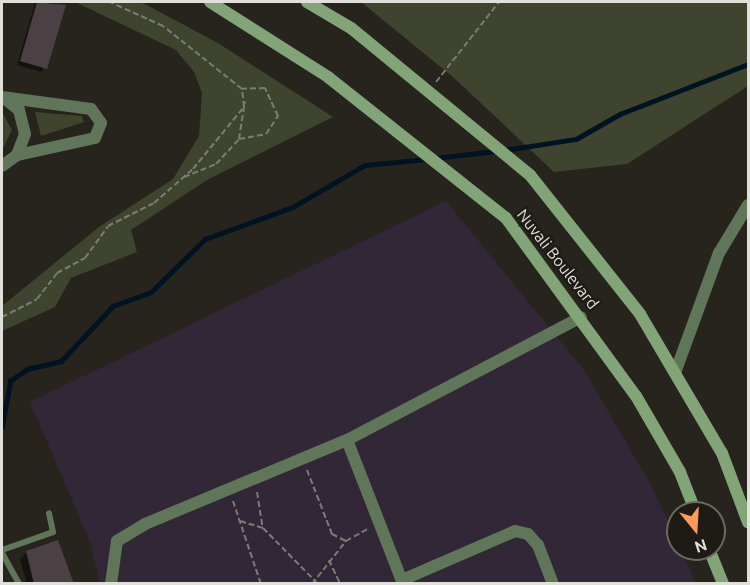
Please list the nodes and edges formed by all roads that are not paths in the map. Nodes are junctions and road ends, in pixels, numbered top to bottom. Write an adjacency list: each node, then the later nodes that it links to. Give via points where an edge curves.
1 (210, 2): 7 (main road, Nuvali Boulevard, via 328,77 413,147 465,182 506,218)
2 (307, 2): 8 (main road, Nuvali Boulevard, via 351,28 531,175 640,314)
3 (2, 97): 4 (street, via 23,122); 4 (street, via 91,109 101,123 95,138)
4 (17, 155): 5 (street)
5 (2, 166)
6 (748, 205): 8 (street, via 719,253)
7 (581, 317): 9 (street); 10 (main road, Nuvali Boulevard, via 636,396 680,472)
8 (675, 374): 12 (main road, Nuvali Boulevard, via 722,453)
9 (347, 440): 15 (street); 17 (street, via 145,524 117,541)
10 (691, 501)
11 (49, 513): 13 (lane, via 53,532)
12 (748, 522)
13 (2, 552): 16 (lane)
14 (714, 561): 19 (main road)
15 (403, 582): 18 (street, via 515,531 528,534 538,545)
16 (19, 584)
17 (111, 584)
18 (553, 584)
19 (723, 584)

